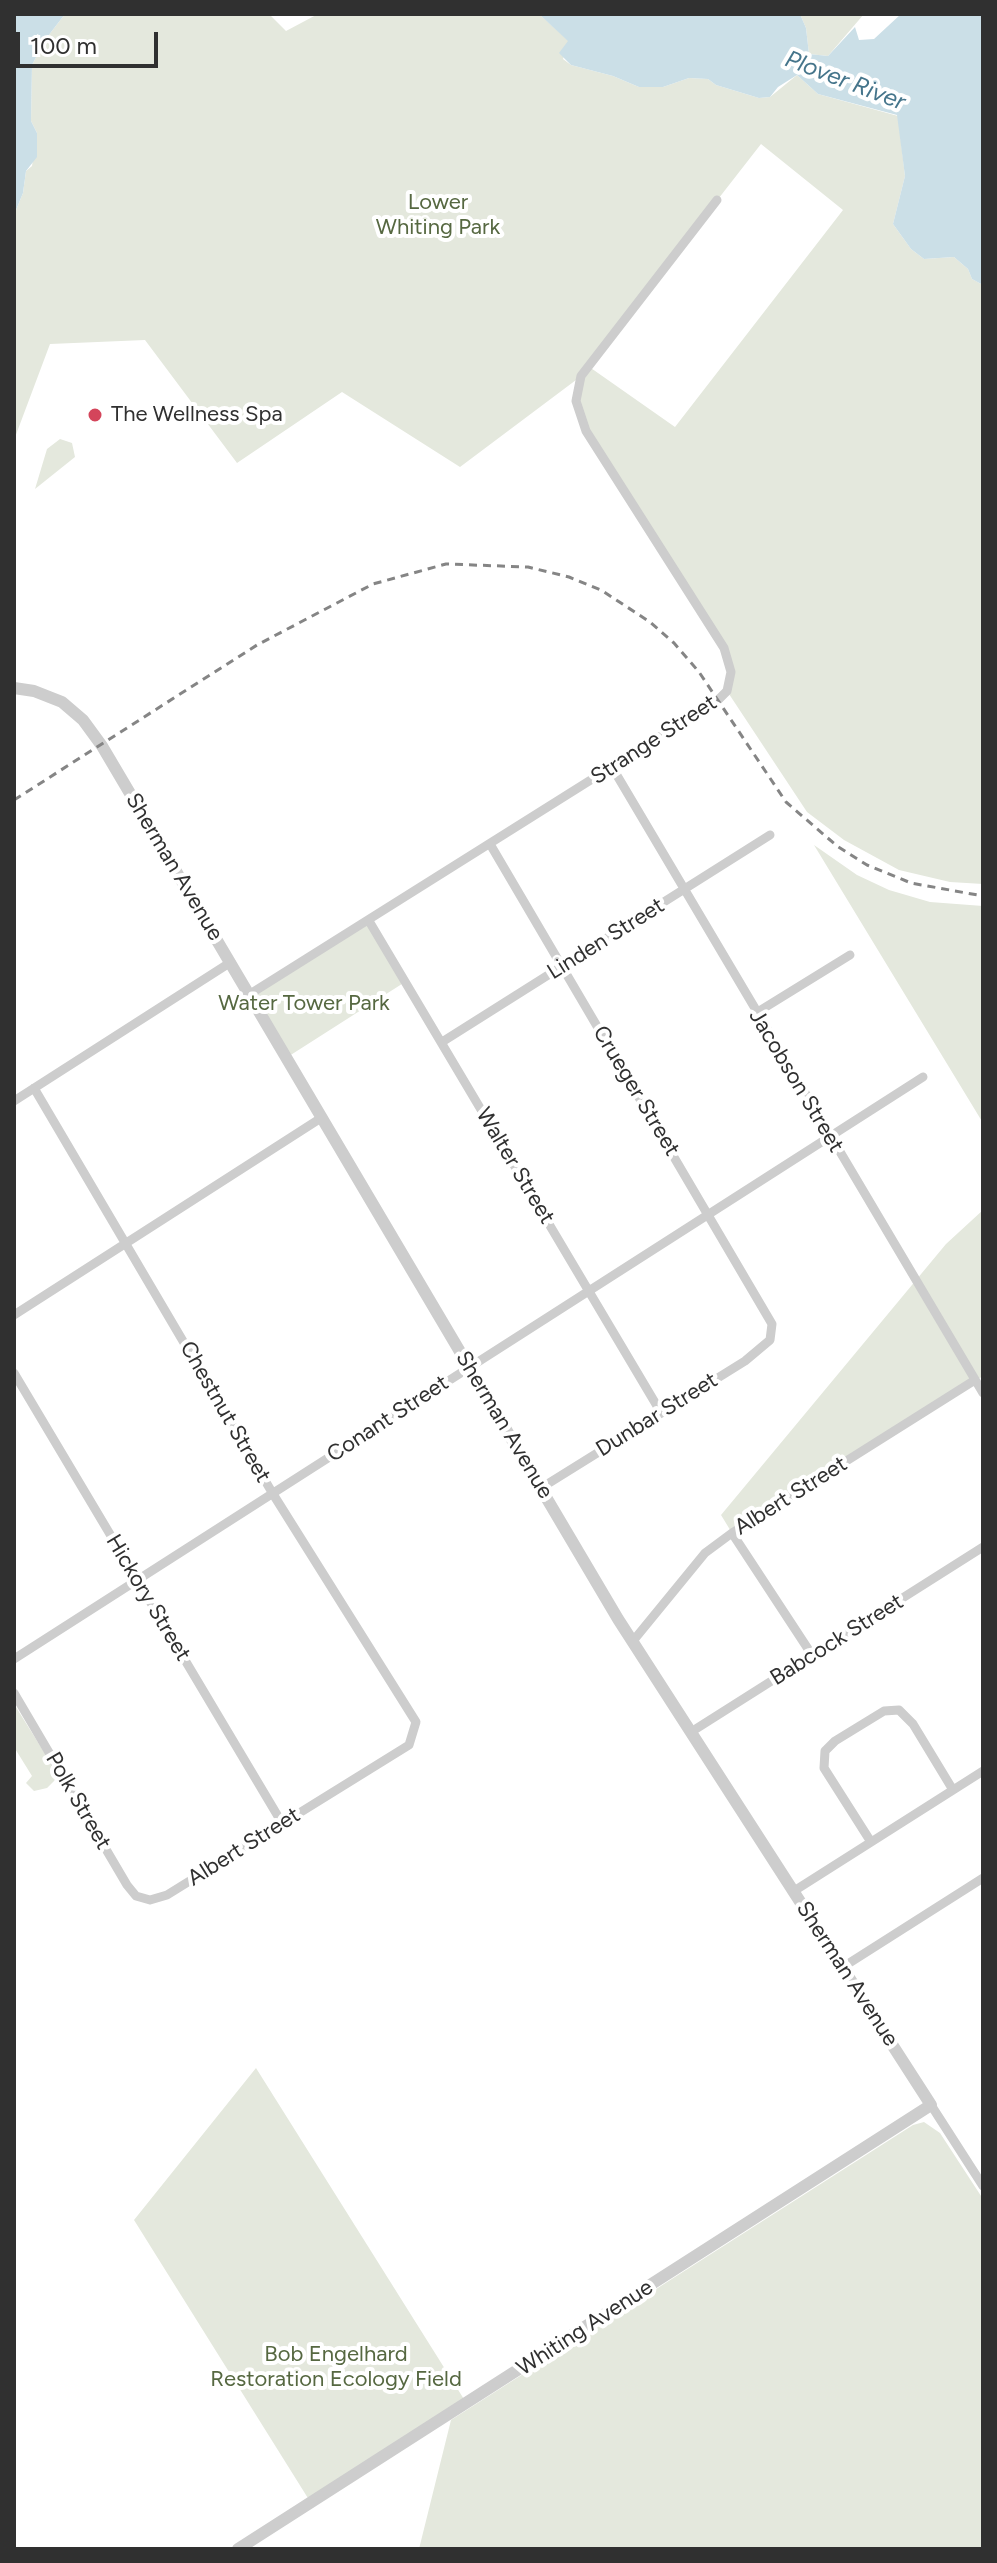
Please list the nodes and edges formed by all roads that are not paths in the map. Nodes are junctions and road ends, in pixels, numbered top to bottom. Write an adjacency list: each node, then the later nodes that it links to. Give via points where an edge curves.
1 (717, 200): 3 (street, Strange Street, via 577,386 583,426 717,636 730,665 729,686 718,700)
2 (14, 688): 9 (street, Sherman Avenue, via 51,696 83,720)
3 (612, 767): 5 (street, Strange Street); 6 (street, Jacobson Street)
4 (770, 835): 6 (street, Linden Street)
5 (490, 844): 7 (street, Strange Street); 10 (street, Crueger Street)
6 (684, 890): 10 (street, Linden Street); 12 (street, Jacobson Street)
7 (369, 921): 11 (street, Strange Street); 13 (street, Walter Street)
8 (850, 955): 12 (street)
9 (231, 962): 11 (street, Sherman Avenue); 15 (street)
10 (562, 967): 13 (street, Linden Street); 19 (street, Crueger Street)
11 (250, 994): 17 (street, Sherman Avenue)
12 (756, 1013): 18 (street, Jacobson Street)
13 (442, 1042): 21 (street, Walter Street)
14 (923, 1077): 18 (street, Conant Street)
15 (34, 1088): 16 (street); 20 (street, Chestnut Street)
16 (14, 1101)
17 (321, 1118): 20 (street); 24 (street, Sherman Avenue)
18 (829, 1136): 19 (street, Conant Street); 26 (street, Jacobson Street)
19 (709, 1213): 21 (street, Conant Street); 23 (street, Crueger Street, via 766,1311 772,1324)
20 (127, 1243): 22 (street); 30 (street, Chestnut Street)
21 (589, 1290): 24 (street, Conant Street); 28 (street, Walter Street)
22 (14, 1315)
23 (770, 1340): 28 (street, Dunbar Street, via 745,1361)
24 (469, 1367): 29 (street, Sherman Avenue); 30 (street, Conant Street)
25 (14, 1373): 33 (street, Hickory Street)
26 (975, 1380): 27 (street, Jacobson Street); 31 (street, Albert Street)
27 (983, 1393)
28 (660, 1411): 29 (street, Dunbar Street)
29 (541, 1488): 34 (street, Sherman Avenue)
30 (273, 1494): 33 (street, Conant Street); 39 (street, Chestnut Street, via 416,1722)
31 (732, 1533): 34 (street, Albert Street, via 705,1553); 35 (street)
32 (981, 1552): 35 (street, Babcock Street)
33 (136, 1579): 36 (street, Conant Street); 42 (street, Hickory Street)
34 (633, 1641): 38 (street, Sherman Avenue)
35 (812, 1655): 38 (street, Babcock Street)
36 (14, 1659)
37 (14, 1693): 46 (street, Polk Street, via 127,1885 136,1896)
38 (691, 1732): 45 (street, Sherman Avenue)
39 (414, 1734): 42 (street, Albert Street, via 409,1745)
40 (983, 1771): 41 (street)
41 (953, 1790): 43 (street); 43 (street, via 899,1710 884,1711 835,1741 825,1751 824,1768)
42 (282, 1823): 46 (street, Albert Street, via 167,1895)
43 (871, 1842): 45 (street)
44 (983, 1878): 47 (street)
45 (794, 1891): 47 (street, Sherman Avenue)
46 (150, 1900)
47 (843, 1967): 48 (street, Sherman Avenue)
48 (931, 2105): 49 (street, Sherman Avenue); 50 (street, Whiting Avenue)
49 (983, 2186)
50 (238, 2549)

